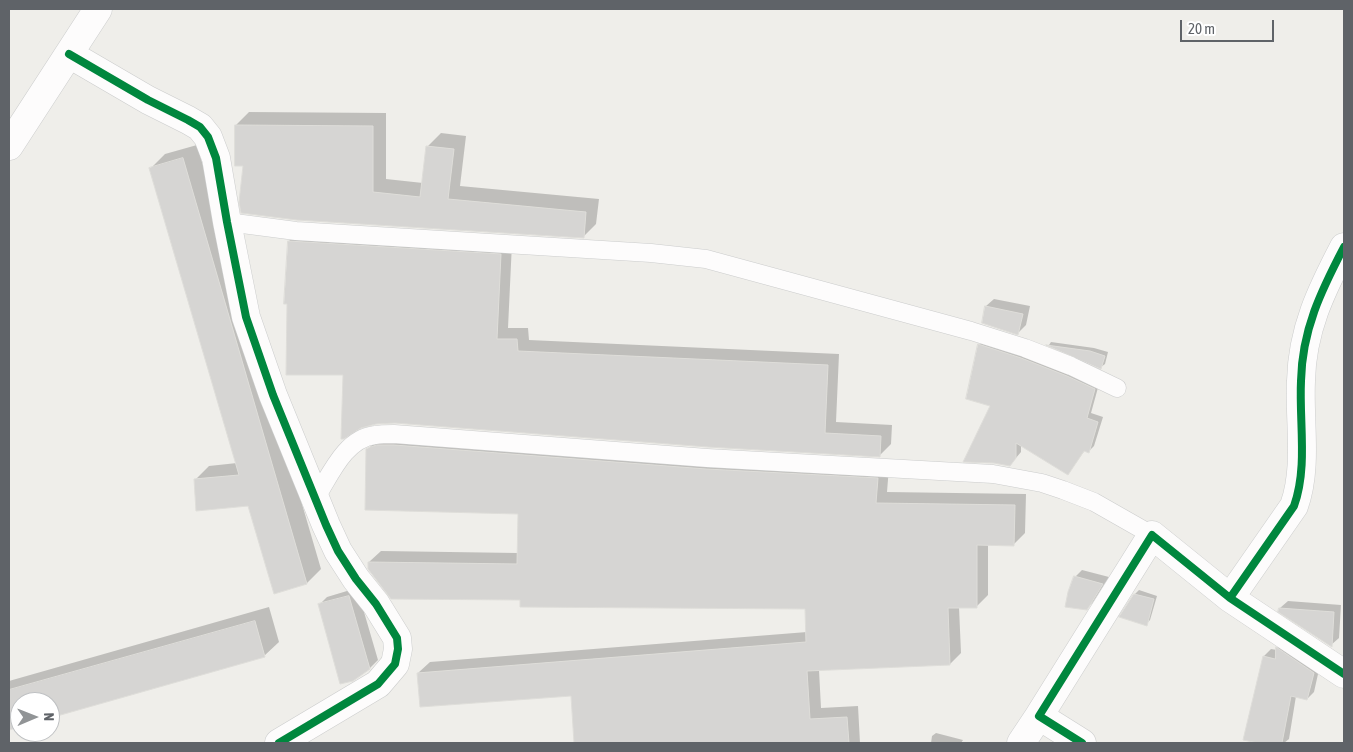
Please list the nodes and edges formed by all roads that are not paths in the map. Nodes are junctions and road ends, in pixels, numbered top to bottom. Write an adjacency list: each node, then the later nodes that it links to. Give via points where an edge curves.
1 (98, 9): 2 (street)
2 (69, 54): 3 (street); 4 (street, via 200,127 208,137 216,158)
3 (9, 146)
4 (227, 222): 6 (lane, via 296,230 706,259 971,331 1025,348); 7 (street, via 246,317)
5 (1344, 247): 9 (street, via 1309,322 1303,349 1300,490 1294,506)
6 (1117, 388)
7 (315, 499): 8 (lane, via 346,450 373,435 394,434 697,457 993,474 1063,490 1094,502); 12 (street, via 338,551 392,628 397,638 398,656 378,684)
8 (1152, 535): 9 (street); 11 (street)
9 (1230, 598): 10 (street)
10 (1344, 674)
11 (1039, 716): 13 (street); 14 (street)
12 (279, 743)
13 (1021, 743)
14 (1082, 743)

